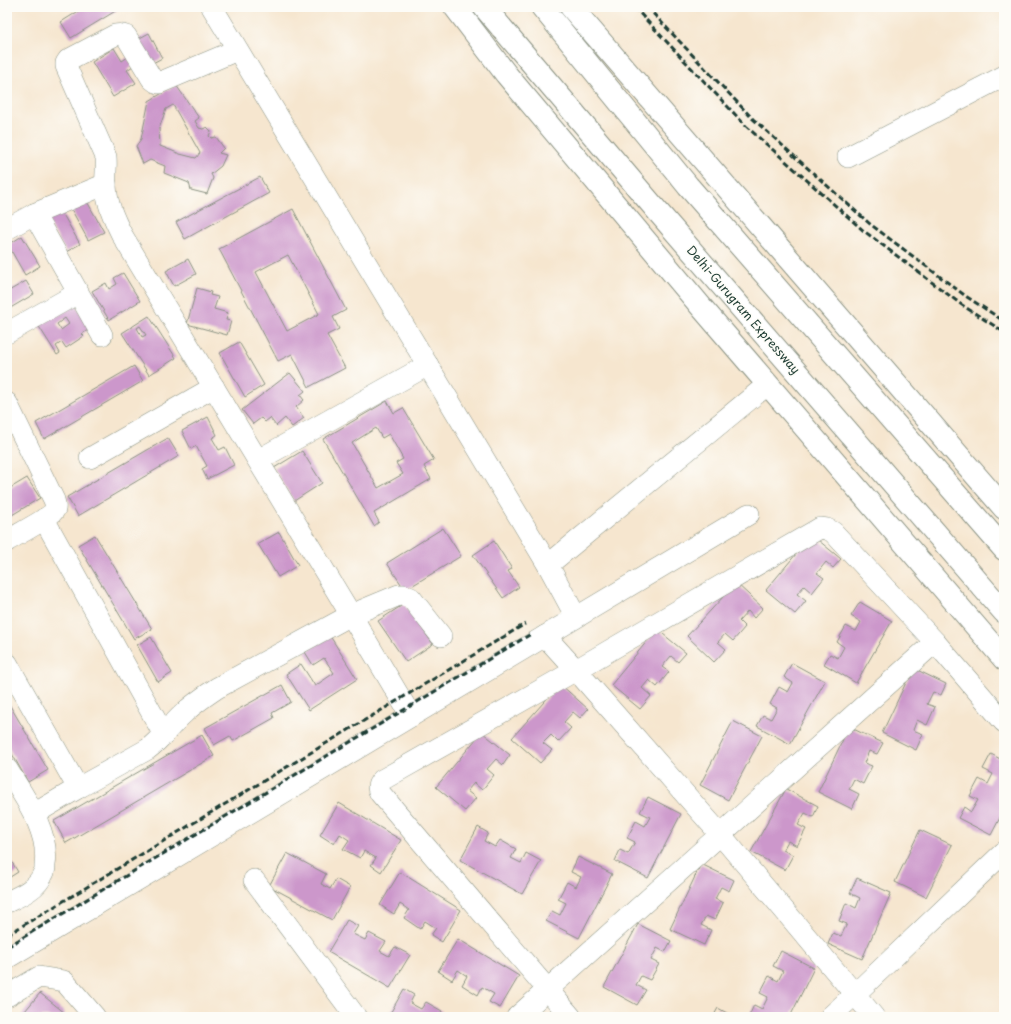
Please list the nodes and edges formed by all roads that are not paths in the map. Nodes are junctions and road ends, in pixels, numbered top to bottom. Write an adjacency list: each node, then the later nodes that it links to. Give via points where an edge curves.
1 (212, 7): 6 (street)
2 (455, 7): 16 (main road, via 511,80)
3 (484, 7): 27 (main road, Delhi-Gurugram Expressway)
4 (542, 7): 25 (main road, via 688,186)
5 (570, 7): 21 (main road)
6 (237, 50): 9 (street, via 159,83 152,79 123,34 115,35 68,60 67,69 106,157); 15 (street)
7 (1004, 76): 8 (street)
8 (848, 157)
9 (106, 184): 10 (street); 17 (street, via 113,217 122,235)
10 (34, 214): 11 (street); 12 (street)
11 (7, 229)
12 (78, 293): 13 (street); 14 (street)
13 (7, 333)
14 (102, 335)
15 (428, 365): 20 (street); 26 (street)
16 (767, 385): 26 (street); 33 (main road)
17 (214, 387): 19 (street); 20 (street)
18 (7, 403): 23 (street, via 54,500 54,511)
19 (90, 458)
20 (258, 460): 28 (street)
21 (1004, 508)
22 (749, 514): 29 (street)
23 (44, 518): 24 (street); 38 (street)
24 (7, 540)
25 (1004, 549)
26 (548, 565): 29 (street)
27 (1004, 612)
28 (351, 615): 30 (street, via 404,595 411,598); 36 (street); 38 (street, via 201,698 183,713)
29 (576, 617): 31 (street)
30 (441, 636)
31 (544, 636): 35 (street); 36 (street)
32 (935, 642): 35 (street, via 833,532 820,528); 37 (street); 42 (street)
33 (1004, 659)
34 (7, 663): 40 (street)
35 (576, 670): 42 (street); 47 (street, via 378,784 385,799)
36 (411, 716): 46 (street)
37 (1004, 722)
38 (164, 735): 40 (street, via 148,749)
39 (7, 769): 41 (street)
40 (78, 788): 41 (street)
41 (34, 814): 45 (street, via 43,837 46,858 44,874 26,893)
42 (720, 834): 47 (street); 48 (street)
43 (1004, 852): 48 (street)
44 (254, 880): 51 (street)
45 (7, 902)
46 (7, 958)
47 (547, 990): 52 (street); 53 (street)
48 (855, 994): 54 (street); 55 (street)
49 (7, 996): 50 (street, via 40,976 64,982)
50 (95, 1017)
51 (356, 1017)
52 (518, 1017)
53 (571, 1017)
54 (830, 1017)
55 (874, 1017)

